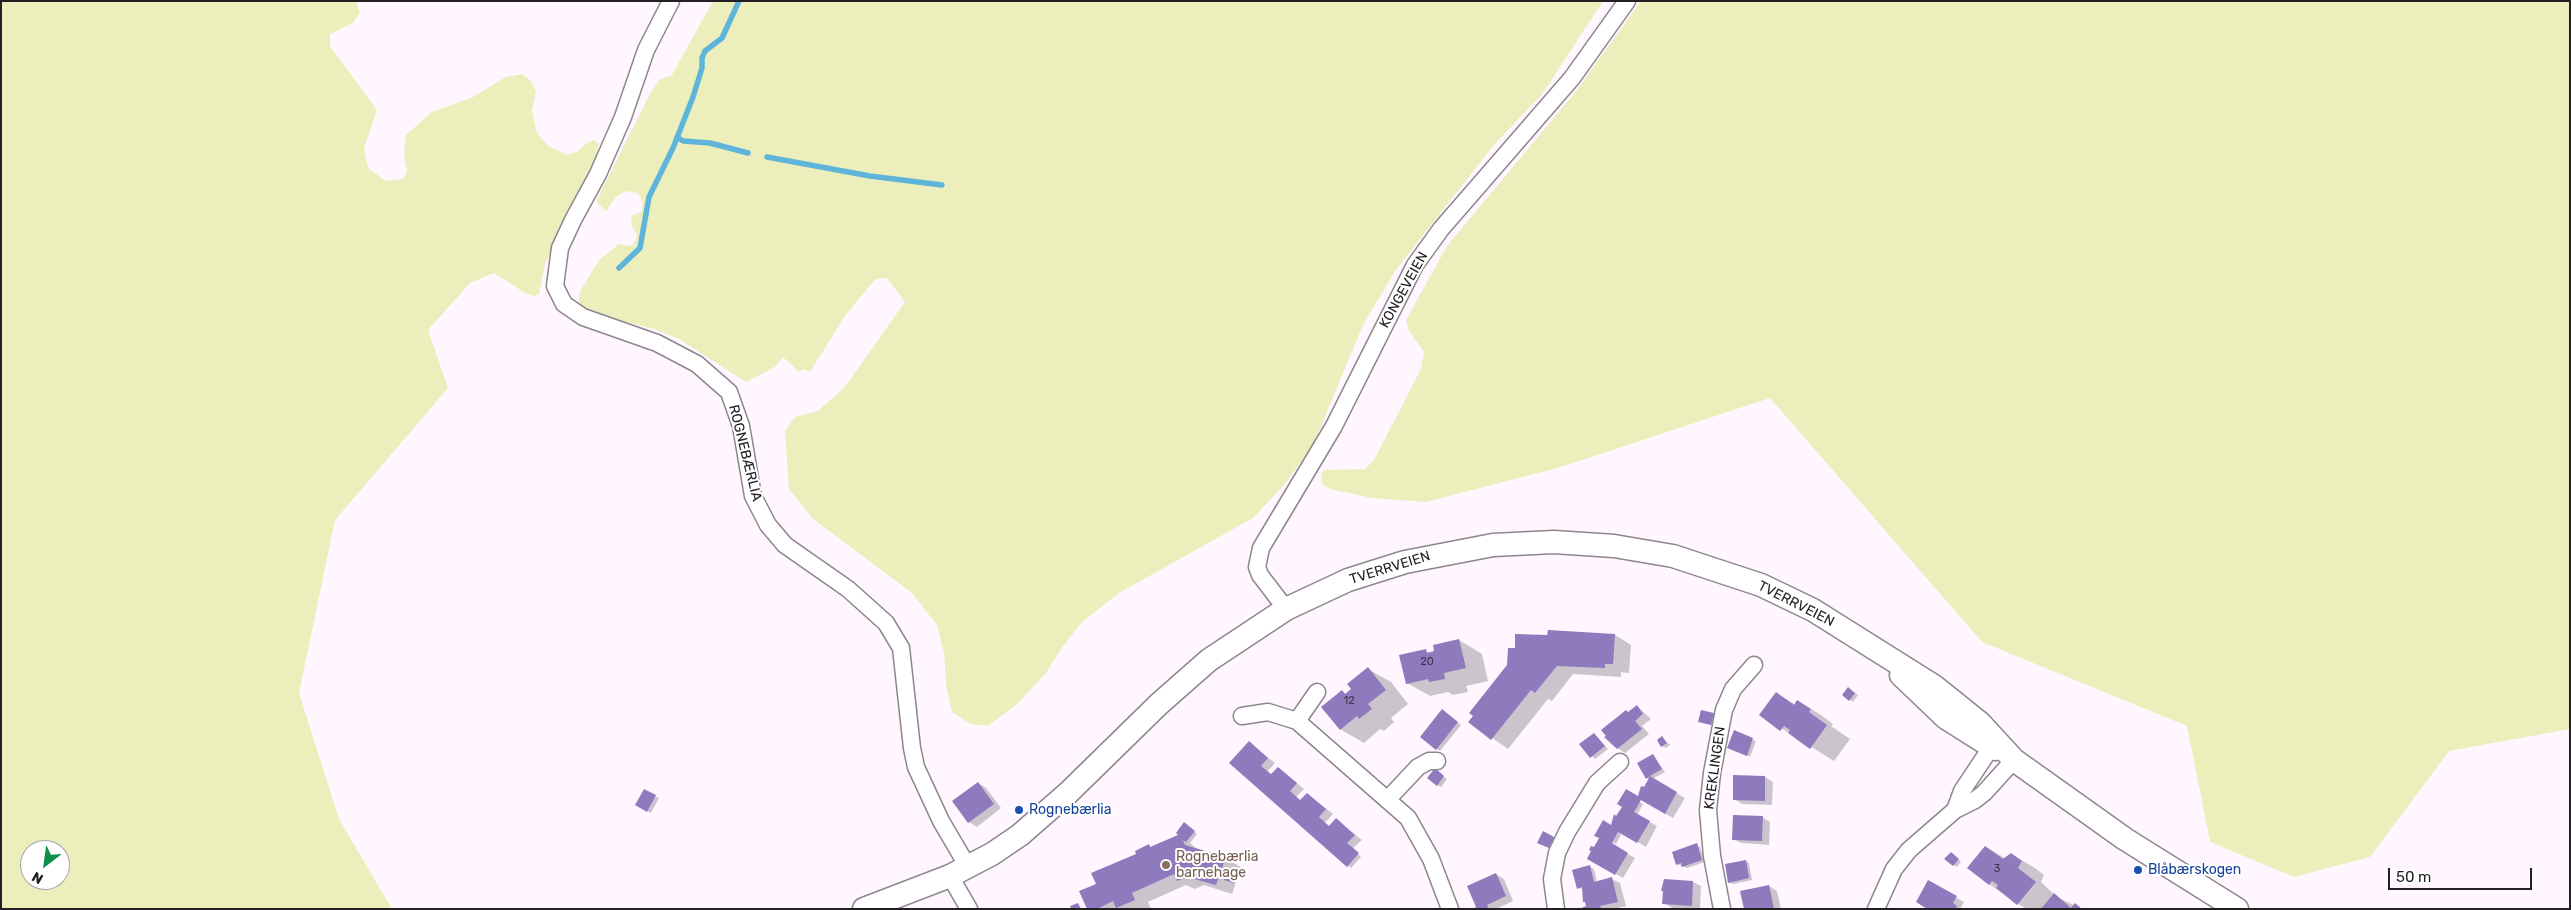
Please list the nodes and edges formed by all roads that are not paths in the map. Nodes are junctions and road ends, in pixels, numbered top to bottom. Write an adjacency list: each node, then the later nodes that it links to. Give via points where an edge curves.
1 (671, 1): 13 (street, ROGNEBÆRLIA, via 646,50 623,117 598,174 560,248 555,286 564,304 583,317 657,343 697,364 729,392 741,426 753,496 768,526 785,545 848,589 886,623 901,648 916,767 942,822)
2 (1627, 1): 3 (street, KONGEVEIEN, via 1572,78 1441,230 1415,265 1334,426 1261,548 1257,567 1260,575)
3 (1286, 609): 8 (main road, TVERRVEIEN, via 1348,580 1436,554 1493,545 1554,542 1614,546 1682,559 1760,585 1821,615 1885,656 1946,718); 13 (main road, TVERRVEIEN, via 1209,660 1034,824)
4 (1754, 665): 18 (street, KREKLINGEN, via 1733,689 1724,710 1712,773 1708,810)
5 (1317, 692): 7 (street)
6 (1242, 716): 7 (street, via 1268,712)
7 (1297, 721): 11 (street)
8 (2002, 750): 12 (street, via 1962,791); 12 (street, via 1984,793); 20 (main road, TVERRVEIEN, via 2125,839)
9 (1437, 761): 11 (street, via 1429,760 1418,766)
10 (1620, 762): 17 (street, via 1597,783 1557,853 1552,879)
11 (1387, 800): 16 (street, via 1408,818 1431,859)
12 (1955, 810): 19 (street, via 1901,858)
13 (959, 872): 14 (main road); 15 (street, ROGNEBÆRLIA)
14 (864, 909)
15 (969, 909)
16 (1450, 909)
17 (1556, 909)
18 (1722, 909)
19 (1876, 909)
20 (2237, 909)

